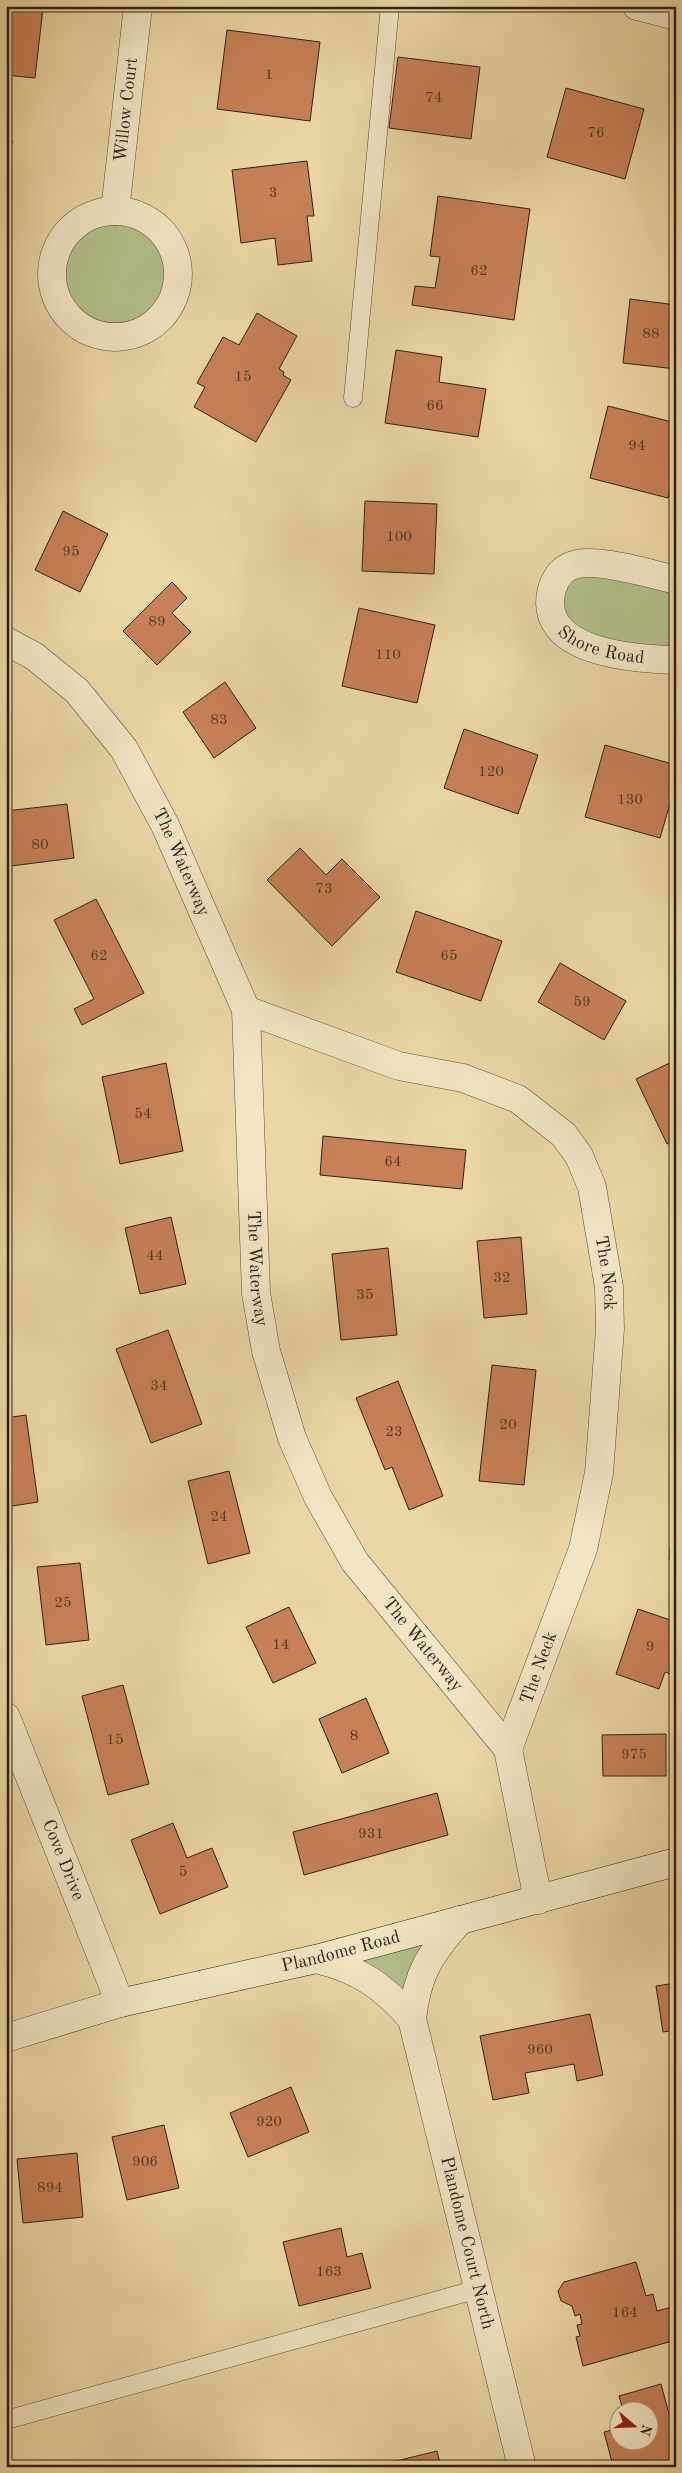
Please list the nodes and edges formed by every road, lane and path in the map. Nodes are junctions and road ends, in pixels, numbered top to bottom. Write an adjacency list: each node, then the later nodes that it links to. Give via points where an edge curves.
1 (138, 6): 3 (street, Willow Court)
2 (390, 6): 4 (lane)
3 (115, 211): 3 (street, via 95,214 78,223 64,237 55,255 52,274 55,294 64,312 78,326 98,335 119,337 140,332 158,320 171,303 177,282 177,261 169,241 155,225 136,214)
4 (353, 398)
5 (676, 580): 7 (street, Shore Road, via 591,563 575,564 559,575 550,602 565,634 579,644 628,656)
6 (6, 641): 8 (street, The Waterway, via 34,656 76,692 124,749 165,825)
7 (676, 660)
8 (246, 1010): 10 (street, The Waterway, via 256,1293 266,1351 292,1438 318,1497 355,1562); 10 (street, The Neck, via 399,1066 462,1078 518,1099 564,1135 579,1156 592,1187 609,1288 610,1328 599,1473 582,1549)
9 (6, 1717): 15 (street, Cove Drive)
10 (508, 1750): 12 (street, The Waterway)
11 (676, 1862): 12 (street, Plandome Road)
12 (538, 1900): 13 (street, Plandome Road)
13 (460, 1920): 14 (street, Plandome Road); 16 (street, Plandome Court North, via 440,1942 425,1966 415,1991)
14 (316, 1959): 15 (street, Plandome Road); 16 (street, Plandome Court North, via 343,1966 368,1978 391,1996)
15 (120, 2003): 17 (street, Plandome Road)
16 (412, 2019): 18 (street, Plandome Court North)
17 (6, 2038)
18 (478, 2289): 19 (lane); 20 (street, Plandome Court North)
19 (6, 2420)
20 (522, 2467)

